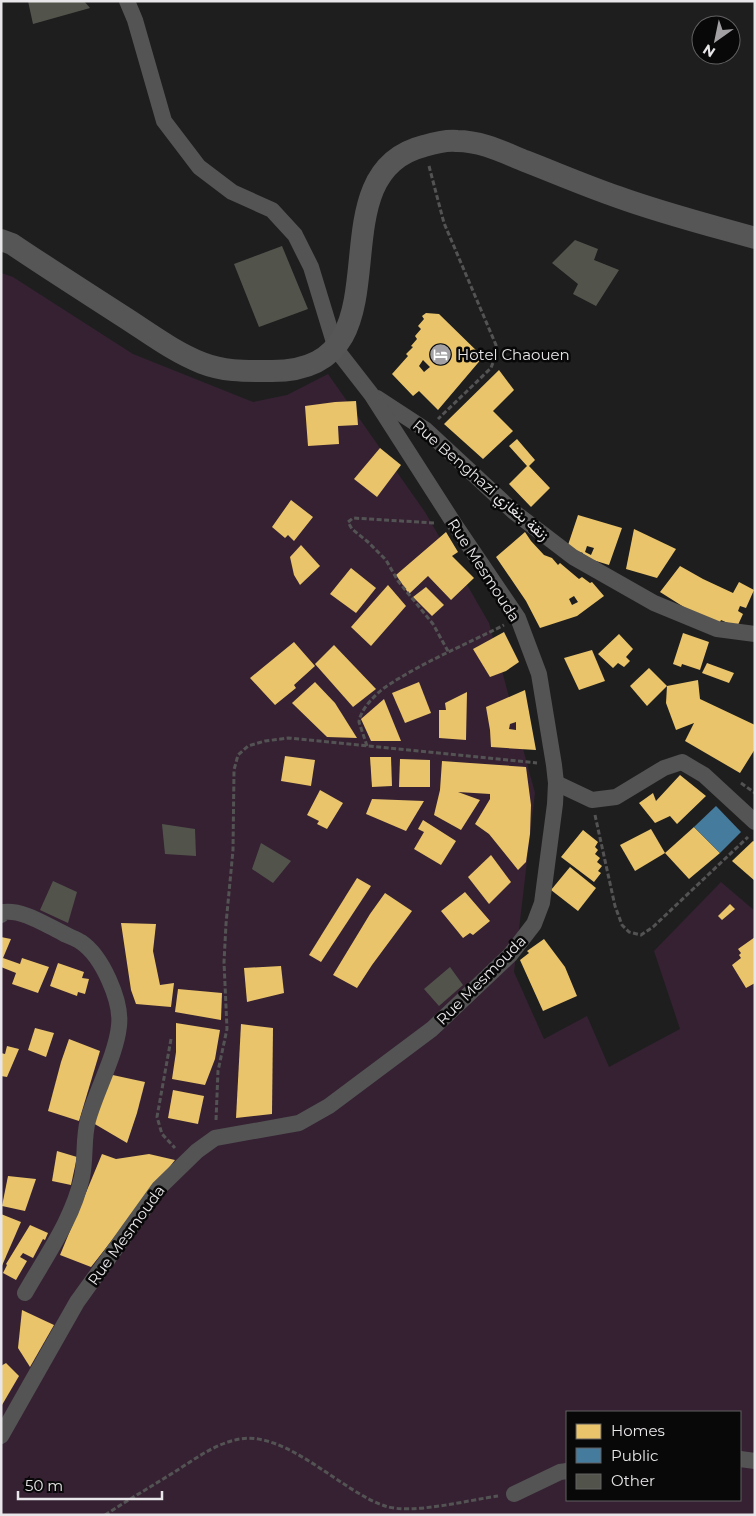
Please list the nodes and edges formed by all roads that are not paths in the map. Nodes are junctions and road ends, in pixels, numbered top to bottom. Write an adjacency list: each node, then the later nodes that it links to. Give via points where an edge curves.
1 (127, 1): 4 (street, via 164,121 199,167 232,192 272,210 295,235 311,267)
2 (755, 238): 4 (main road, via 619,198 483,144 455,140 424,146 390,164 377,180 365,215 356,298 347,331)
3 (1, 240): 4 (main road, via 172,348 202,363 231,371 287,371 314,363)
4 (336, 349): 5 (street, Rue Mesmouda)
5 (371, 394): 6 (street, Rue Benghazi زنقة بنغازي, via 426,430 514,512 573,558 663,607 717,629); 7 (street, Rue Mesmouda, via 518,618 539,674)
6 (755, 634)
7 (556, 783): 8 (street, via 592,800 616,796 664,768 682,762 704,775); 11 (street, Rue Mesmouda, via 542,903 534,924 510,955 432,1029 329,1106 299,1123 215,1138 187,1161 159,1188 77,1302)
8 (755, 822)
9 (1, 916): 10 (street, via 11,911 82,943 100,964 114,990 120,1025 87,1125 78,1193)
10 (25, 1293)
11 (2, 1434)
12 (741, 1459): 13 (street)
13 (755, 1461)
14 (566, 1471): 15 (street)
15 (514, 1494)

